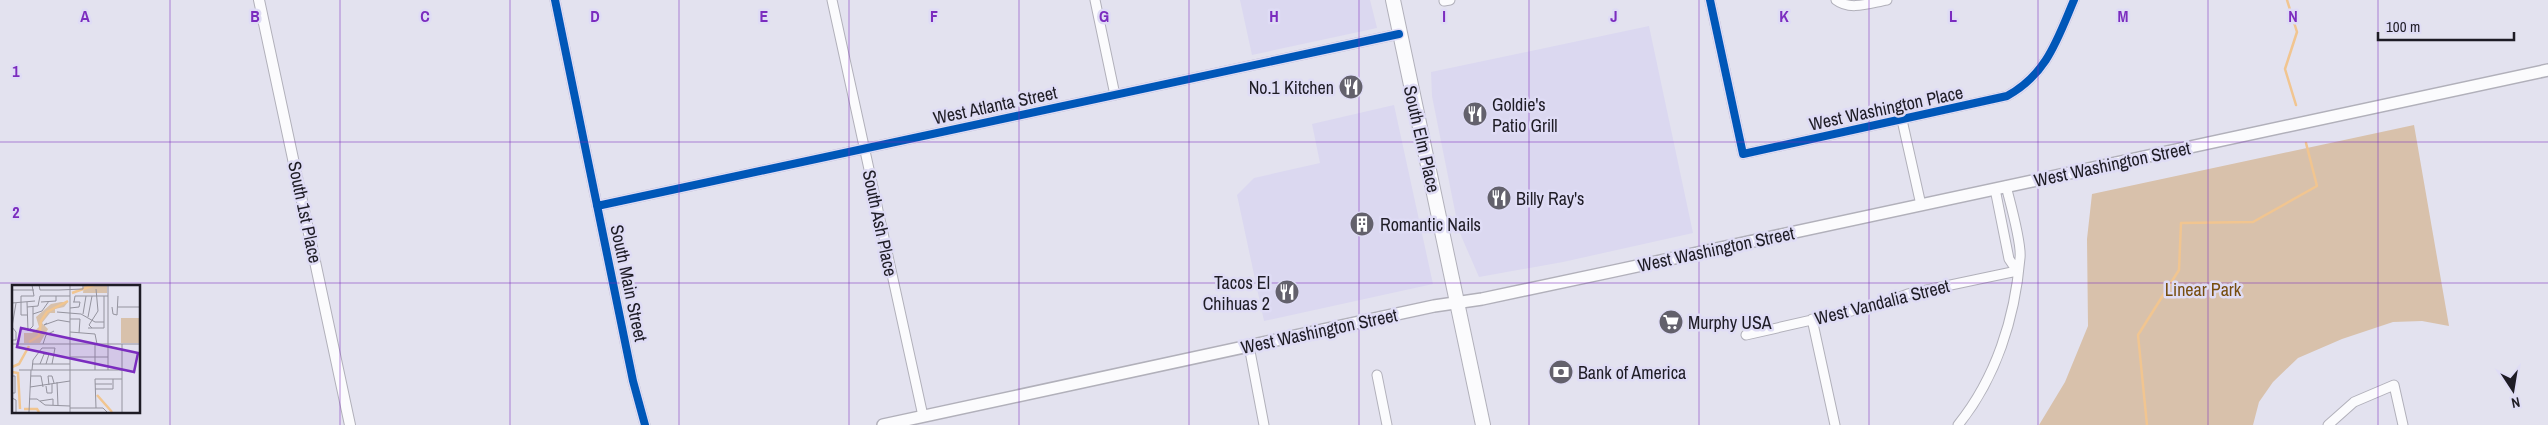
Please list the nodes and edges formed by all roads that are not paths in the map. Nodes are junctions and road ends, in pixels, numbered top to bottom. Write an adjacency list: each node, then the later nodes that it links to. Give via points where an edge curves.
1 (261, 0): 26 (street, South 1st Place)
2 (555, 0): 17 (street, South Main Street)
3 (832, 0): 14 (street, South Ash Place)
4 (1095, 0): 12 (street)
5 (1392, 0): 10 (main road, South Elm Place)
6 (1710, 0): 13 (street, West Washington Place, via 1743,154)
7 (1836, 0): 8 (street, via 1857,6)
8 (1887, 0)
9 (2074, 0): 13 (street, West Washington Place, via 2047,60 2031,80 2006,96)
10 (1399, 34): 12 (street, West Atlanta Street); 19 (main road, South Elm Place)
11 (2548, 70): 15 (main road, West Washington Street)
12 (1115, 95): 14 (street, West Atlanta Street)
13 (1902, 120): 16 (street)
14 (864, 149): 17 (street, West Atlanta Street); 24 (street, South Ash Place)
15 (2001, 187): 16 (main road, West Washington Street); 18 (street, via 2021,257)
16 (1921, 205): 19 (main road, West Washington Street)
17 (597, 206): 27 (street, South Main Street)
18 (2017, 271): 20 (street, West Vandalia Street); 32 (street, via 2016,293 1996,361 1974,405)
19 (1457, 303): 22 (main road, West Washington Street); 30 (main road, South Elm Place)
20 (1812, 319): 21 (street, West Vandalia Street); 31 (street)
21 (1746, 335)
22 (1249, 346): 24 (main road, West Washington Street); 28 (street)
23 (1377, 376): 29 (street)
24 (923, 416): 25 (main road, West Washington Street)
25 (891, 424)
26 (350, 425)
27 (645, 425)
28 (1264, 425)
29 (1387, 425)
30 (1483, 425)
31 (1835, 425)
32 (1958, 425)
33 (2328, 425): 34 (street, via 2354,402 2394,385)
34 (2402, 425)

